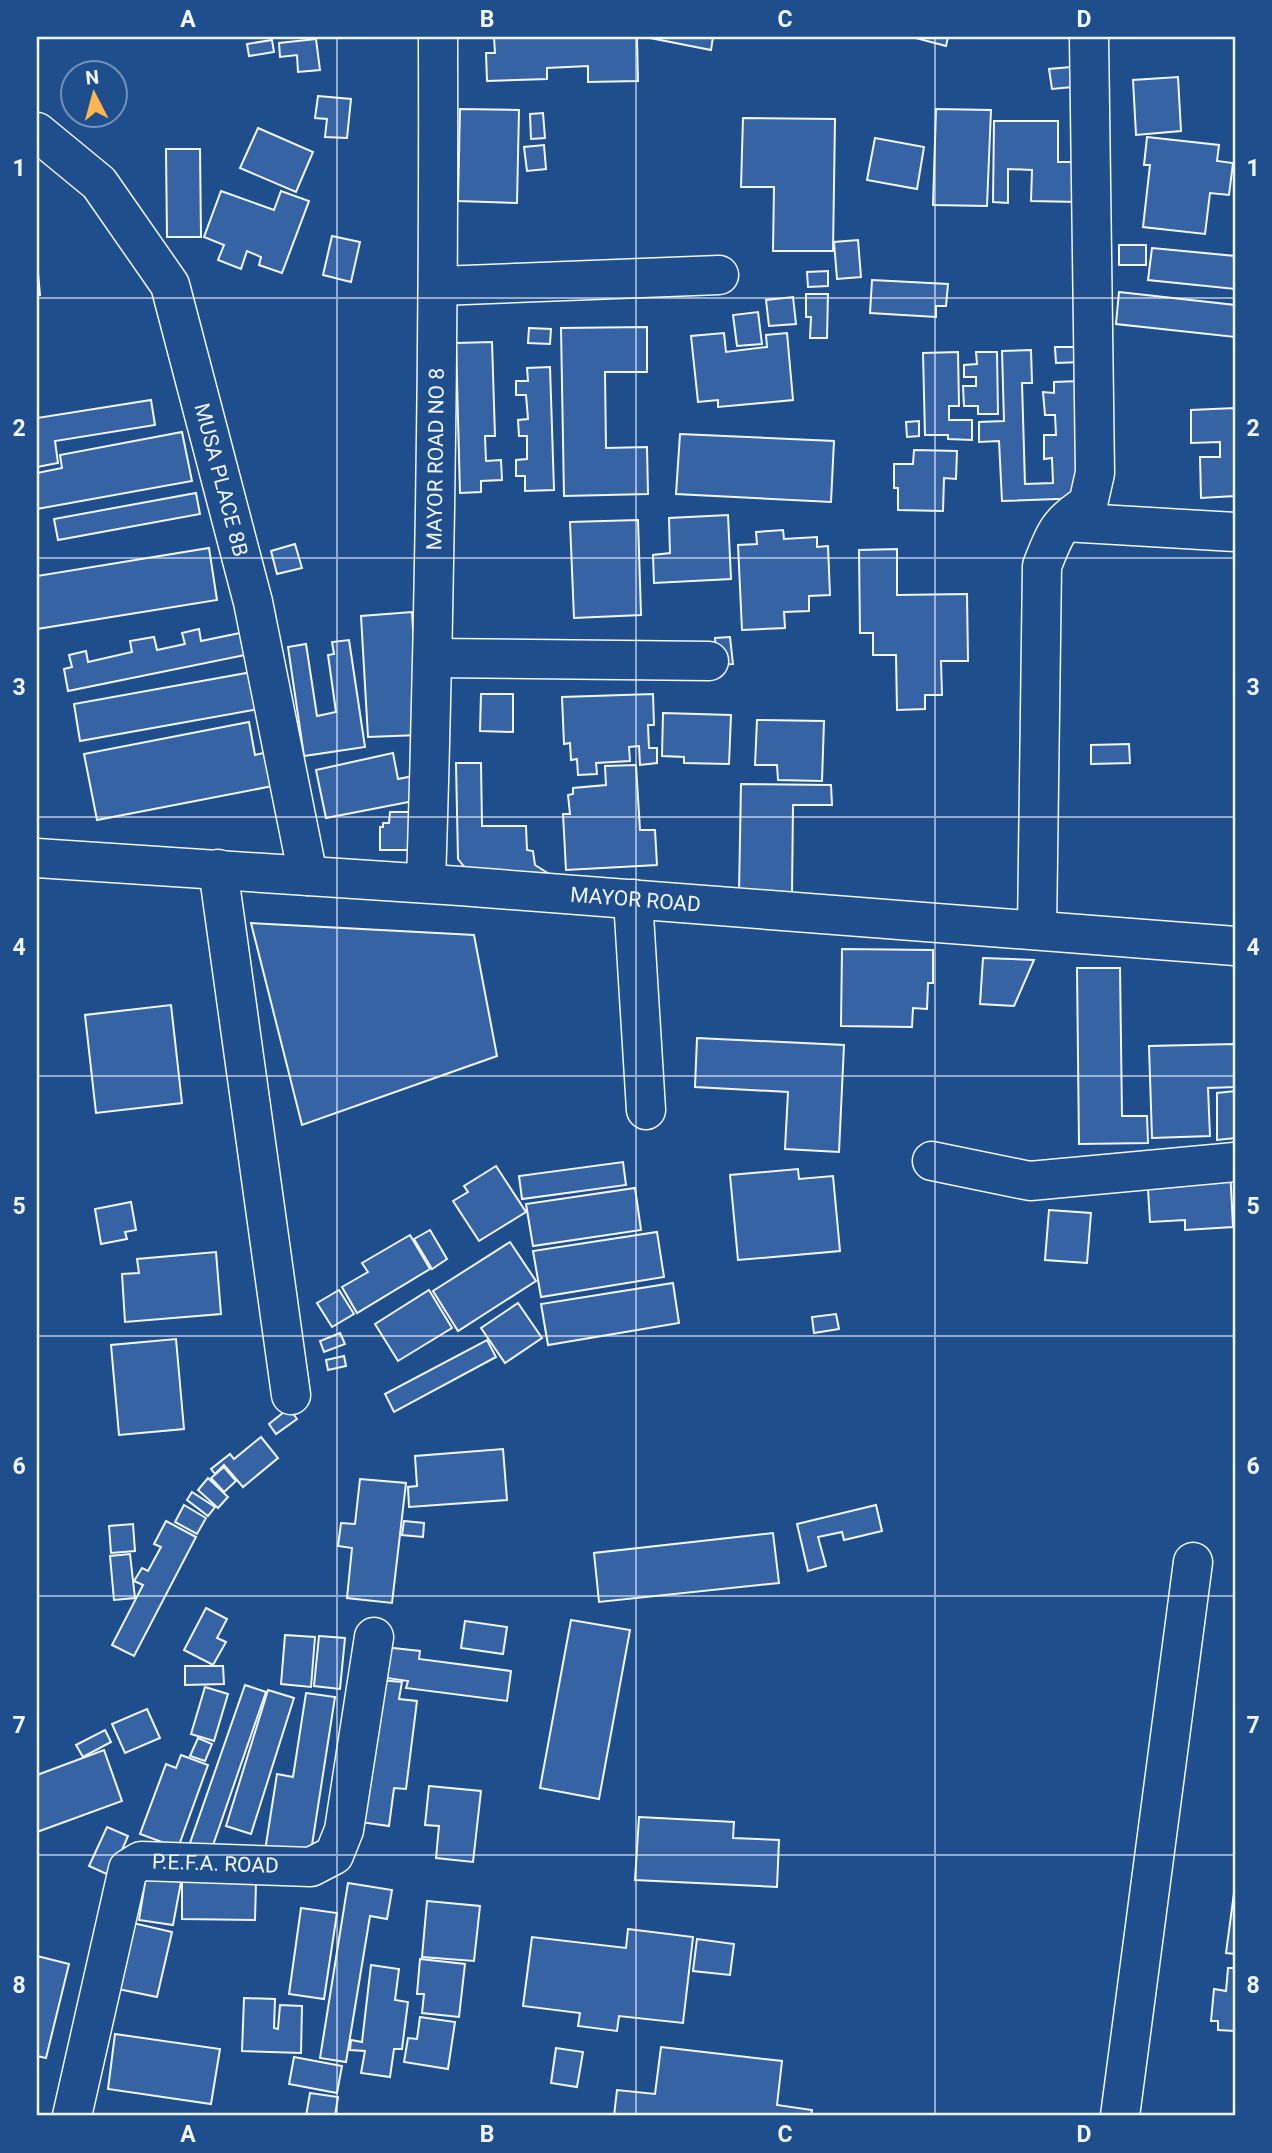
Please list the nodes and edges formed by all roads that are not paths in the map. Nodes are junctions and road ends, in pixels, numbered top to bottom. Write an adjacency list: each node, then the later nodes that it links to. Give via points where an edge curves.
1 (438, 37): 5 (street, MAYOR ROAD NO 8)
2 (1089, 37): 6 (street, via 1095,473 1088,504)
3 (37, 132): 12 (street, MUSA PLACE 8B, via 99,183 170,285 253,602)
4 (719, 275): 5 (street)
5 (439, 286): 8 (street, MAYOR ROAD NO 8)
6 (1065, 522): 7 (street); 15 (street, via 1054,533 1042,566)
7 (1235, 533)
8 (433, 658): 9 (street); 13 (street, MAYOR ROAD NO 8)
9 (709, 661)
10 (37, 858): 11 (street, MAYOR ROAD)
11 (218, 869): 12 (street, MAYOR ROAD); 20 (street)
12 (308, 876): 13 (street, MAYOR ROAD)
13 (426, 883): 14 (street, MAYOR ROAD)
14 (633, 899): 15 (street, MAYOR ROAD); 17 (street)
15 (1037, 930): 16 (street, MAYOR ROAD)
16 (1235, 946)
17 (646, 1110)
18 (932, 1161): 19 (street, via 1030,1181)
19 (1235, 1162)
20 (291, 1395)
21 (1193, 1562): 24 (street)
22 (374, 1637): 23 (street, P.E.F.A. ROAD, via 344,1830 334,1855 310,1867 141,1861 128,1869)
23 (72, 2116)
24 (1120, 2116)

